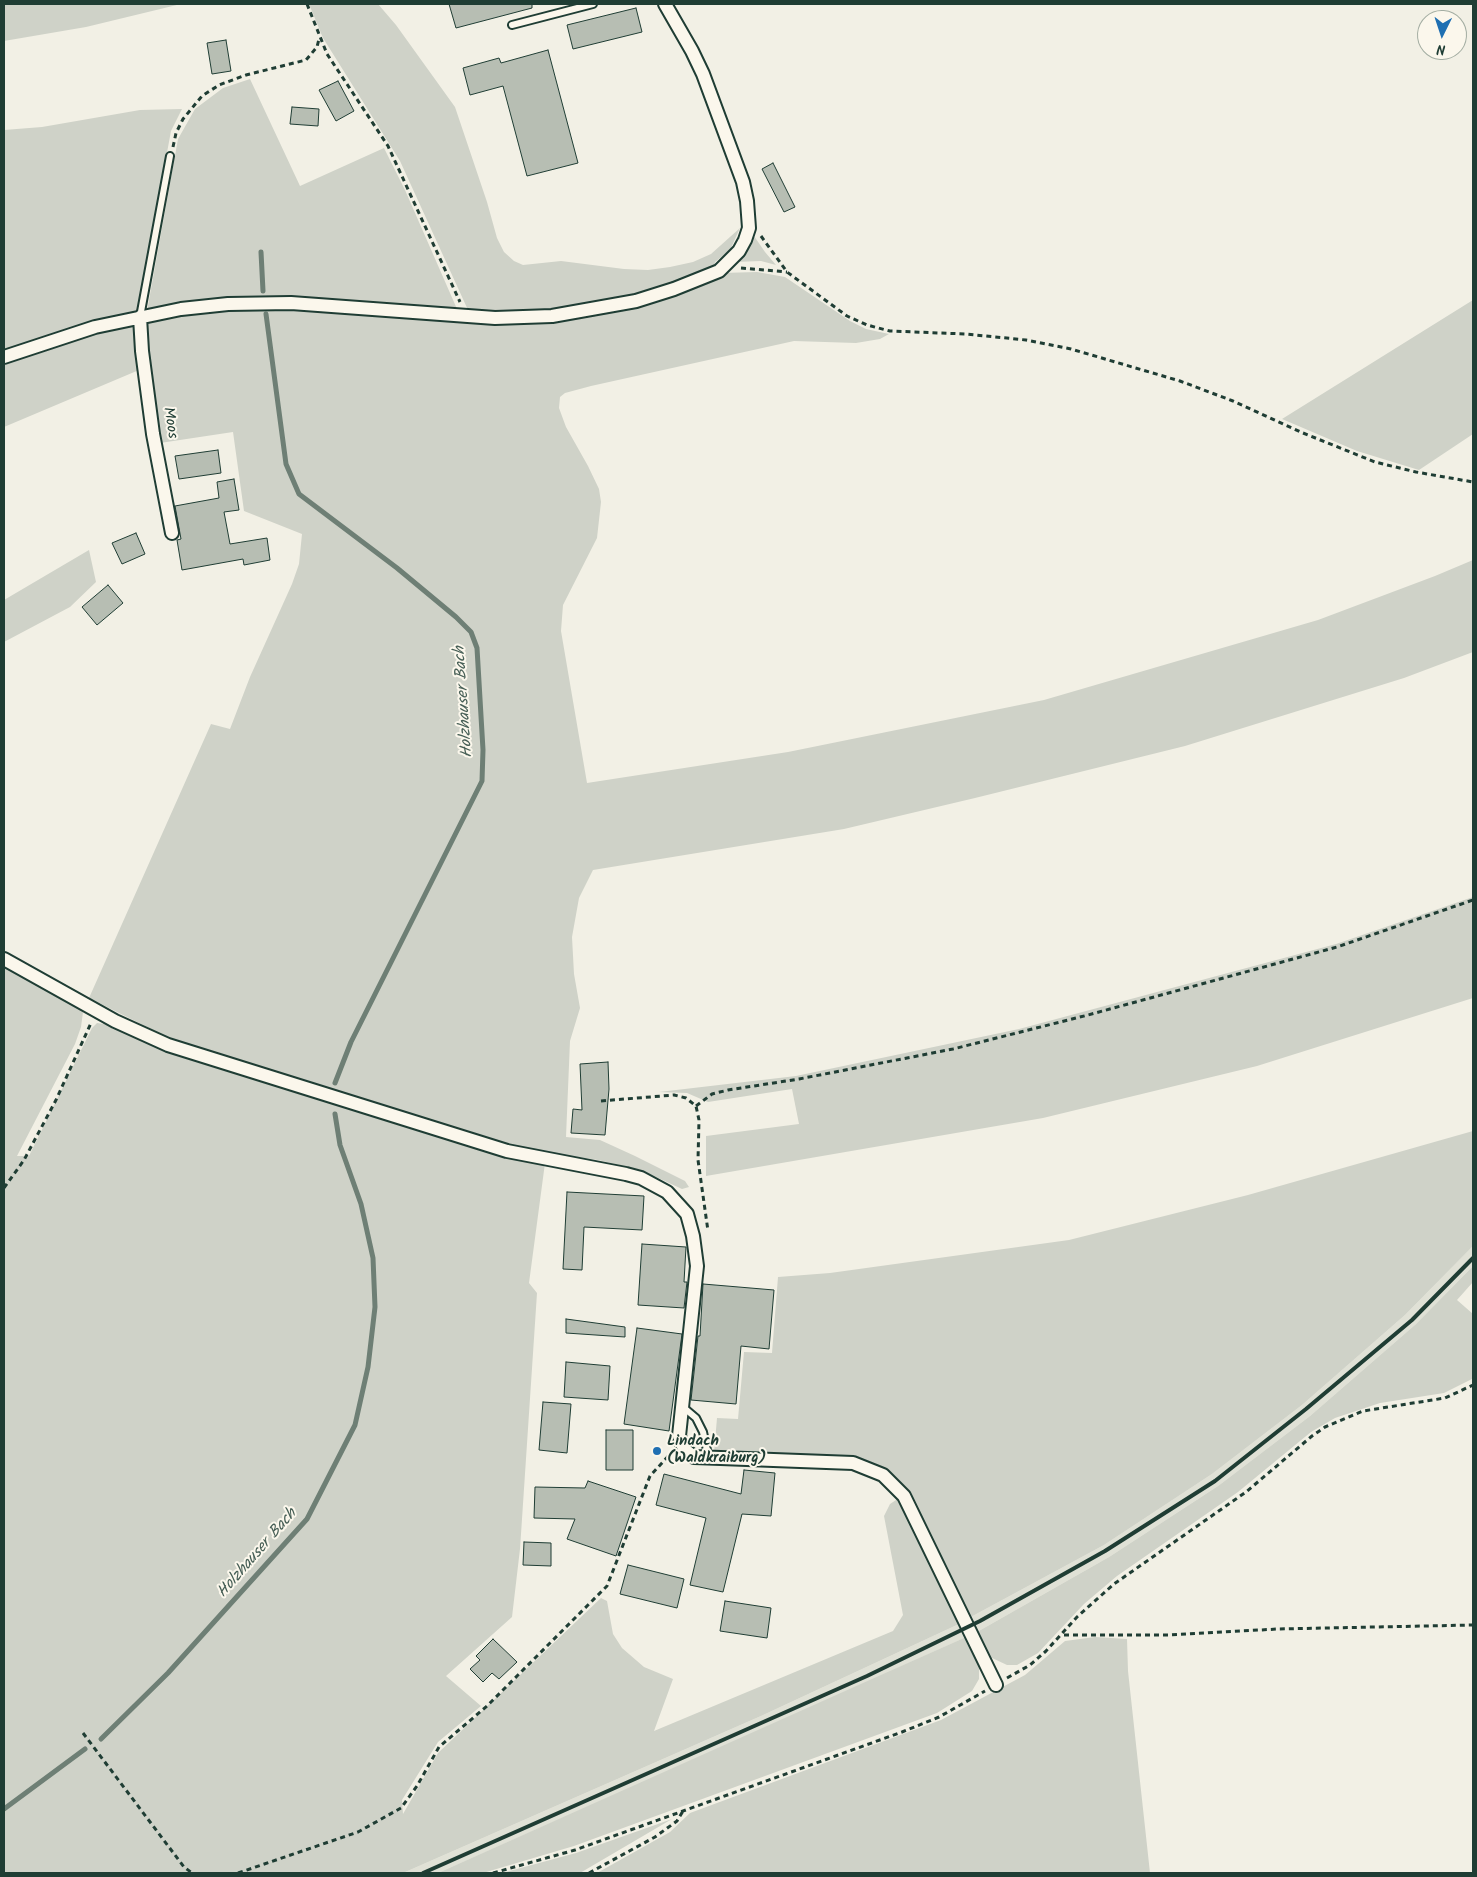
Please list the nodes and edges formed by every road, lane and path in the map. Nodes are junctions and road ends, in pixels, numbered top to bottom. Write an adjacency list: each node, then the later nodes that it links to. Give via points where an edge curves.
1 (307, 4): 5 (path)
2 (593, 4): 4 (lane)
3 (665, 4): 7 (street, via 692,51 718,111 743,182)
4 (512, 25)
5 (319, 38): 6 (path, via 306,60 246,75 219,85 202,96 183,119); 10 (path, via 383,136)
6 (170, 156): 11 (lane)
7 (749, 216): 8 (street, via 739,251); 9 (path)
8 (719, 271): 9 (path, via 739,268); 10 (street, via 636,300 552,316)
9 (787, 272): 13 (path, via 847,316 878,329 991,336 1071,349 1233,401 1375,462)
10 (467, 316): 11 (street, via 291,303 228,304)
11 (140, 317): 12 (street, via 95,327); 14 (street, Moos, via 153,434)
12 (4, 357)
13 (1473, 482)
14 (172, 533)
15 (1473, 900): 19 (path, via 1337,948 1088,1015 953,1049 728,1090 712,1094)
16 (4, 958): 17 (street)
17 (97, 1011): 20 (path, via 56,1100 24,1160); 23 (street, via 168,1045 216,1061 507,1151 641,1178 667,1192 687,1214 697,1266)
18 (601, 1101): 19 (path, via 674,1095 686,1098)
19 (696, 1106): 21 (path, via 698,1160)
20 (4, 1188)
21 (708, 1240)
22 (1473, 1385): 27 (path, via 1445,1398 1363,1411 1325,1427 1246,1492 1114,1584)
23 (682, 1406): 24 (street); 25 (lane, via 696,1418 703,1432)
24 (680, 1442): 25 (street, via 688,1455); 32 (path, via 650,1476 607,1586 487,1706 438,1747 401,1808 358,1832)
25 (706, 1457): 28 (street, via 840,1462 864,1466 883,1475 904,1496)
26 (1473, 1626): 27 (path)
27 (1063, 1635): 28 (path, via 1030,1665)
28 (996, 1685): 30 (path, via 939,1717 902,1732)
29 (83, 1733): 31 (path, via 184,1867)
30 (684, 1811): 33 (path, via 575,1850); 34 (path, via 677,1821 655,1837)
31 (192, 1873)
32 (238, 1873)
33 (493, 1873)
34 (589, 1873)

